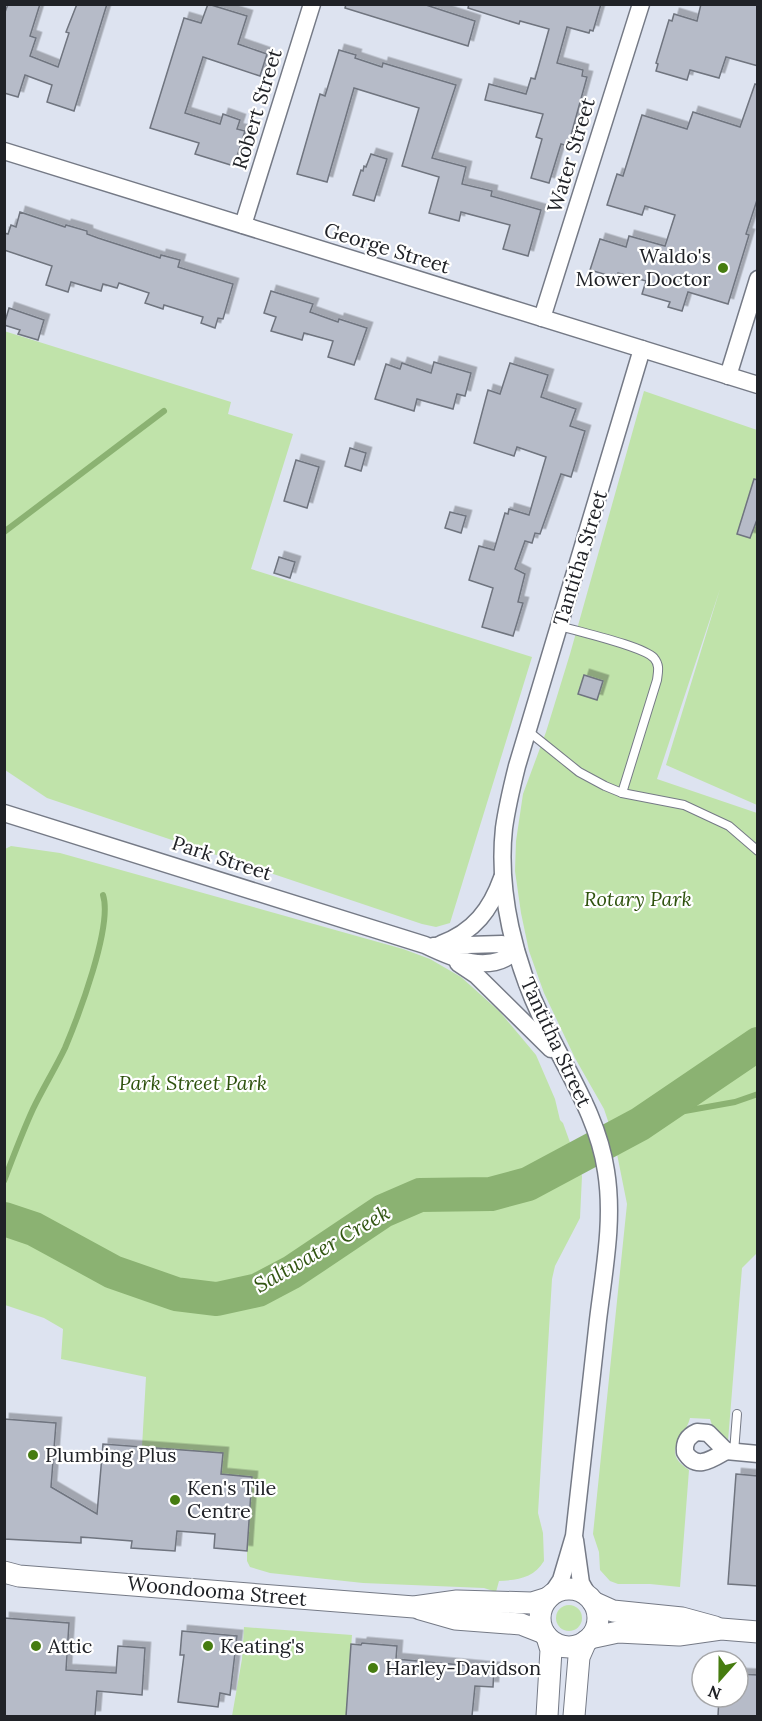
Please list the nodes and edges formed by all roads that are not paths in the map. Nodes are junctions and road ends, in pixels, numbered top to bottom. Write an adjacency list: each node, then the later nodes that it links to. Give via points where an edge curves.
1 (312, 4): 4 (street, Robert Street)
2 (640, 4): 6 (street, Water Street)
3 (4, 151): 4 (street, George Street)
4 (243, 225): 6 (street, George Street)
5 (758, 279): 8 (street)
6 (542, 318): 7 (street, George Street)
7 (642, 349): 8 (street, George Street); 10 (street, Tantitha Street)
8 (728, 376): 9 (street, George Street)
9 (758, 385)
10 (560, 626): 11 (street, Tantitha Street); 12 (lane, via 637,648 653,657 659,668)
11 (528, 731): 12 (lane, via 579,772); 15 (street, Tantitha Street, via 504,829)
12 (622, 794): 14 (lane, via 684,805 729,826)
13 (4, 813): 16 (street, Park Street)
14 (758, 851)
15 (504, 874): 16 (street, via 495,899 482,917 450,941); 17 (street, Tantitha Street)
16 (429, 946): 17 (street, Park Street, via 502,944); 18 (street, Park Street)
17 (516, 951): 18 (street, Park Street, via 490,963); 19 (street, Tantitha Street, via 531,994)
18 (452, 958): 19 (street, Park Street, via 476,975)
19 (563, 1060): 23 (street, Tantitha Street, via 592,1117 610,1198)
20 (737, 1414): 21 (lane)
21 (730, 1452): 22 (street)
22 (758, 1454)
23 (574, 1536): 25 (street, Tantitha Street, via 561,1580); 26 (street, Tantitha Street, via 581,1583)
24 (10, 1575): 27 (street, Woondooma Street)
25 (549, 1597): 26 (street, via 567,1589); 27 (street, Woondooma Street, via 532,1603 457,1600); 30 (street, via 540,1611)
26 (591, 1600): 28 (street, via 613,1611 682,1618); 31 (street, via 597,1624)
27 (414, 1607): 30 (street, Woondooma Street, via 455,1619 521,1624)
28 (721, 1629): 29 (street); 31 (street, via 679,1635 609,1632)
29 (758, 1632)
30 (545, 1635): 31 (street, via 561,1646); 32 (street, via 551,1650)
31 (588, 1640): 33 (street, via 579,1657)
32 (547, 1716)
33 (574, 1716)

